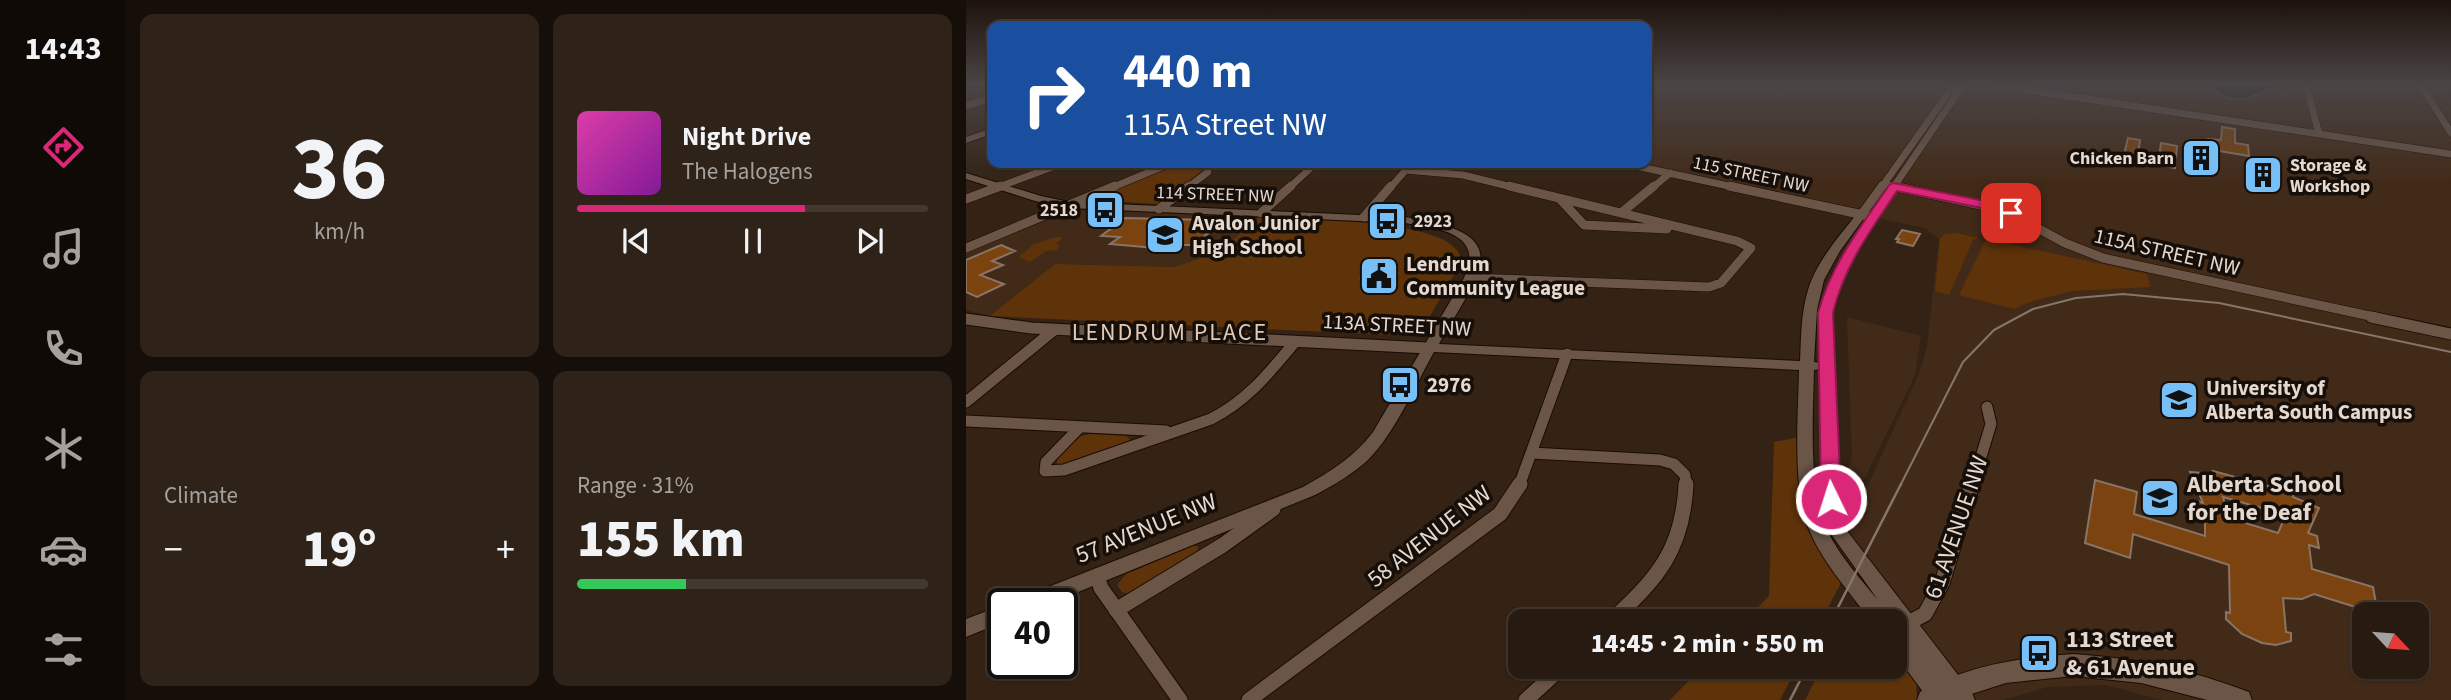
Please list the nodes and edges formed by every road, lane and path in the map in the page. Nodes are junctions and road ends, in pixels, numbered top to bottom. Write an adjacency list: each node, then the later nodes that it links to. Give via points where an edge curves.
1 (1931, 118): 19 (street)
2 (1941, 118): 21 (street)
3 (2211, 118): 8 (street)
4 (2315, 118): 8 (street)
5 (2441, 118): 7 (street)
6 (987, 132): 9 (main road)
7 (2451, 133)
8 (2319, 134): 10 (street)
9 (966, 138)
10 (2451, 154)
11 (1050, 168): 20 (street)
12 (1159, 168): 24 (street)
13 (1207, 168): 25 (street)
14 (1310, 168): 26 (street)
15 (1646, 168): 17 (street, 115 STREET NW)
16 (1405, 170): 23 (street, via 1463,175); 29 (street)
17 (1670, 173): 27 (street); 28 (street, 115 STREET NW)
18 (966, 176): 20 (street, 114 STREET NW)
19 (1883, 184): 21 (street, 115A STREET NW); 28 (street)
20 (1000, 187): 22 (street); 24 (street, 114 STREET NW)
21 (1894, 187): 28 (street); 36 (street, 115A STREET NW, via 2004,211 2104,258)
22 (966, 199)
23 (1560, 199): 27 (street); 30 (street, via 1588,226)
24 (1069, 205): 25 (street, 114 STREET NW); 32 (street)
25 (1159, 209): 26 (street, 114 STREET NW)
26 (1261, 213): 29 (street, 114 STREET NW)
27 (1622, 213): 30 (street)
28 (1868, 216): 40 (street, via 1823,269 1814,291); 41 (street, via 1829,296)
29 (1364, 217): 31 (street, 114 STREET NW, via 1424,223)
30 (1690, 229): 33 (street, via 1749,246 1748,254 1716,286 1694,288)
31 (1464, 237): 33 (street, 57 AVENUE NW, via 1477,253)
32 (966, 248)
33 (1469, 278): 38 (street, 57 AVENUE NW)
34 (966, 319): 35 (street, 113A STREET NW)
35 (1054, 330): 37 (street, 113A STREET NW); 42 (street)
36 (2451, 334)
37 (1295, 342): 38 (street, 113A STREET NW); 46 (street, via 1252,393 1229,410)
38 (1429, 348): 39 (street, 113A STREET NW); 48 (street, 57 AVENUE NW, via 1366,452 1337,476)
39 (1567, 354): 40 (street, 113A STREET NW); 47 (street, 58 AVENUE NW)
40 (1808, 366): 41 (street, 113A STREET NW); 52 (street, via 1809,500 1826,543)
41 (1826, 367): 53 (street, via 1831,499 1840,534)
42 (966, 402)
43 (1987, 407): 56 (street, 61 AVENUE NW, via 1991,424 1942,583 1925,614)
44 (966, 421): 45 (street)
45 (1080, 428): 46 (street); 46 (street, via 1046,462 1045,471 1064,470)
46 (1184, 429)
47 (1531, 453): 51 (street, via 1660,460 1685,475 1674,551 1656,579); 62 (street, 58 AVENUE NW, via 1515,495 1489,524)
48 (1284, 501): 49 (street, 57 AVENUE NW); 54 (street, 57 AVENUE NW, via 1223,545)
49 (1097, 576): 50 (street, 57 AVENUE NW); 54 (street)
50 (1067, 588)
51 (1624, 609)
52 (1874, 609)
53 (1886, 609)
54 (1116, 610): 61 (street)
55 (987, 619): 57 (street)
56 (1907, 626)
57 (966, 628)
58 (1907, 642): 60 (street)
59 (1549, 679): 63 (street)
60 (1946, 696): 64 (main road, via 2008,670 2097,665 2172,678)
61 (1180, 700)
62 (1249, 700)
63 (1526, 700)
64 (2240, 700)

